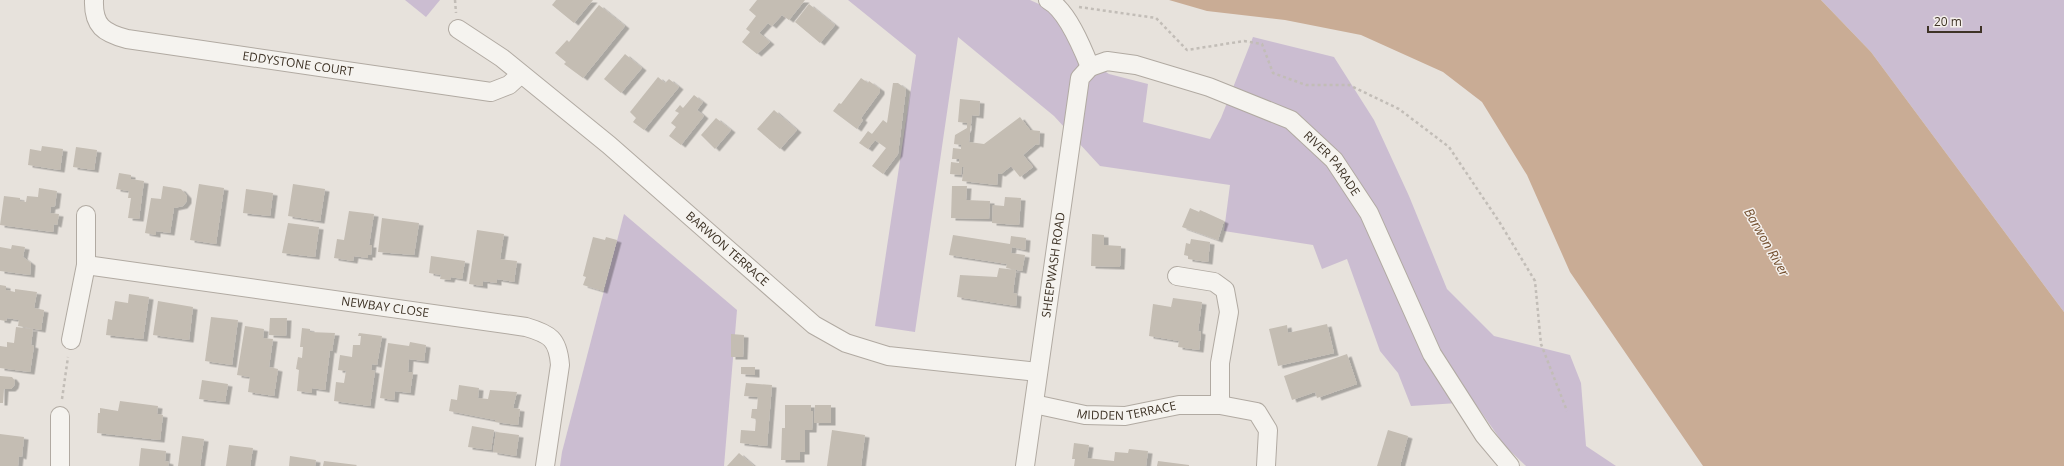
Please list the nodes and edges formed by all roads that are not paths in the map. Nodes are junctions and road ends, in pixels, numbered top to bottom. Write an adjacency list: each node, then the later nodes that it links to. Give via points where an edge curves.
1 (94, 0): 5 (street, EDDYSTONE COURT, via 94,14 100,26 111,35 127,39 490,92 509,85)
2 (1051, 2): 4 (street, via 1078,36)
3 (458, 29): 5 (street, BARWON TERRACE)
4 (1090, 66): 10 (street, SHEEPWASH ROAD, via 1080,78); 18 (street, RIVER PARADE, via 1107,61 1136,65 1209,87 1290,120 1334,160 1369,213 1432,354 1484,435)
5 (521, 74): 10 (street, BARWON TERRACE, via 609,145 814,325 846,343 888,356)
6 (86, 215): 7 (street)
7 (86, 265): 9 (street); 15 (street, NEWBAY CLOSE, via 526,327 542,332 555,341 560,365)
8 (1177, 276): 12 (street, via 1214,282 1225,290 1230,312 1220,363)
9 (71, 340)
10 (1038, 372): 11 (street, SHEEPWASH ROAD)
11 (1034, 404): 12 (street, MIDDEN TERRACE, via 1085,415 1125,416 1179,405); 16 (street, SHEEPWASH ROAD)
12 (1220, 405): 17 (street, MIDDEN TERRACE, via 1257,412 1268,430)
13 (60, 416): 14 (street)
14 (60, 466)
15 (546, 466)
16 (1025, 466)
17 (1266, 466)
18 (1510, 466)

